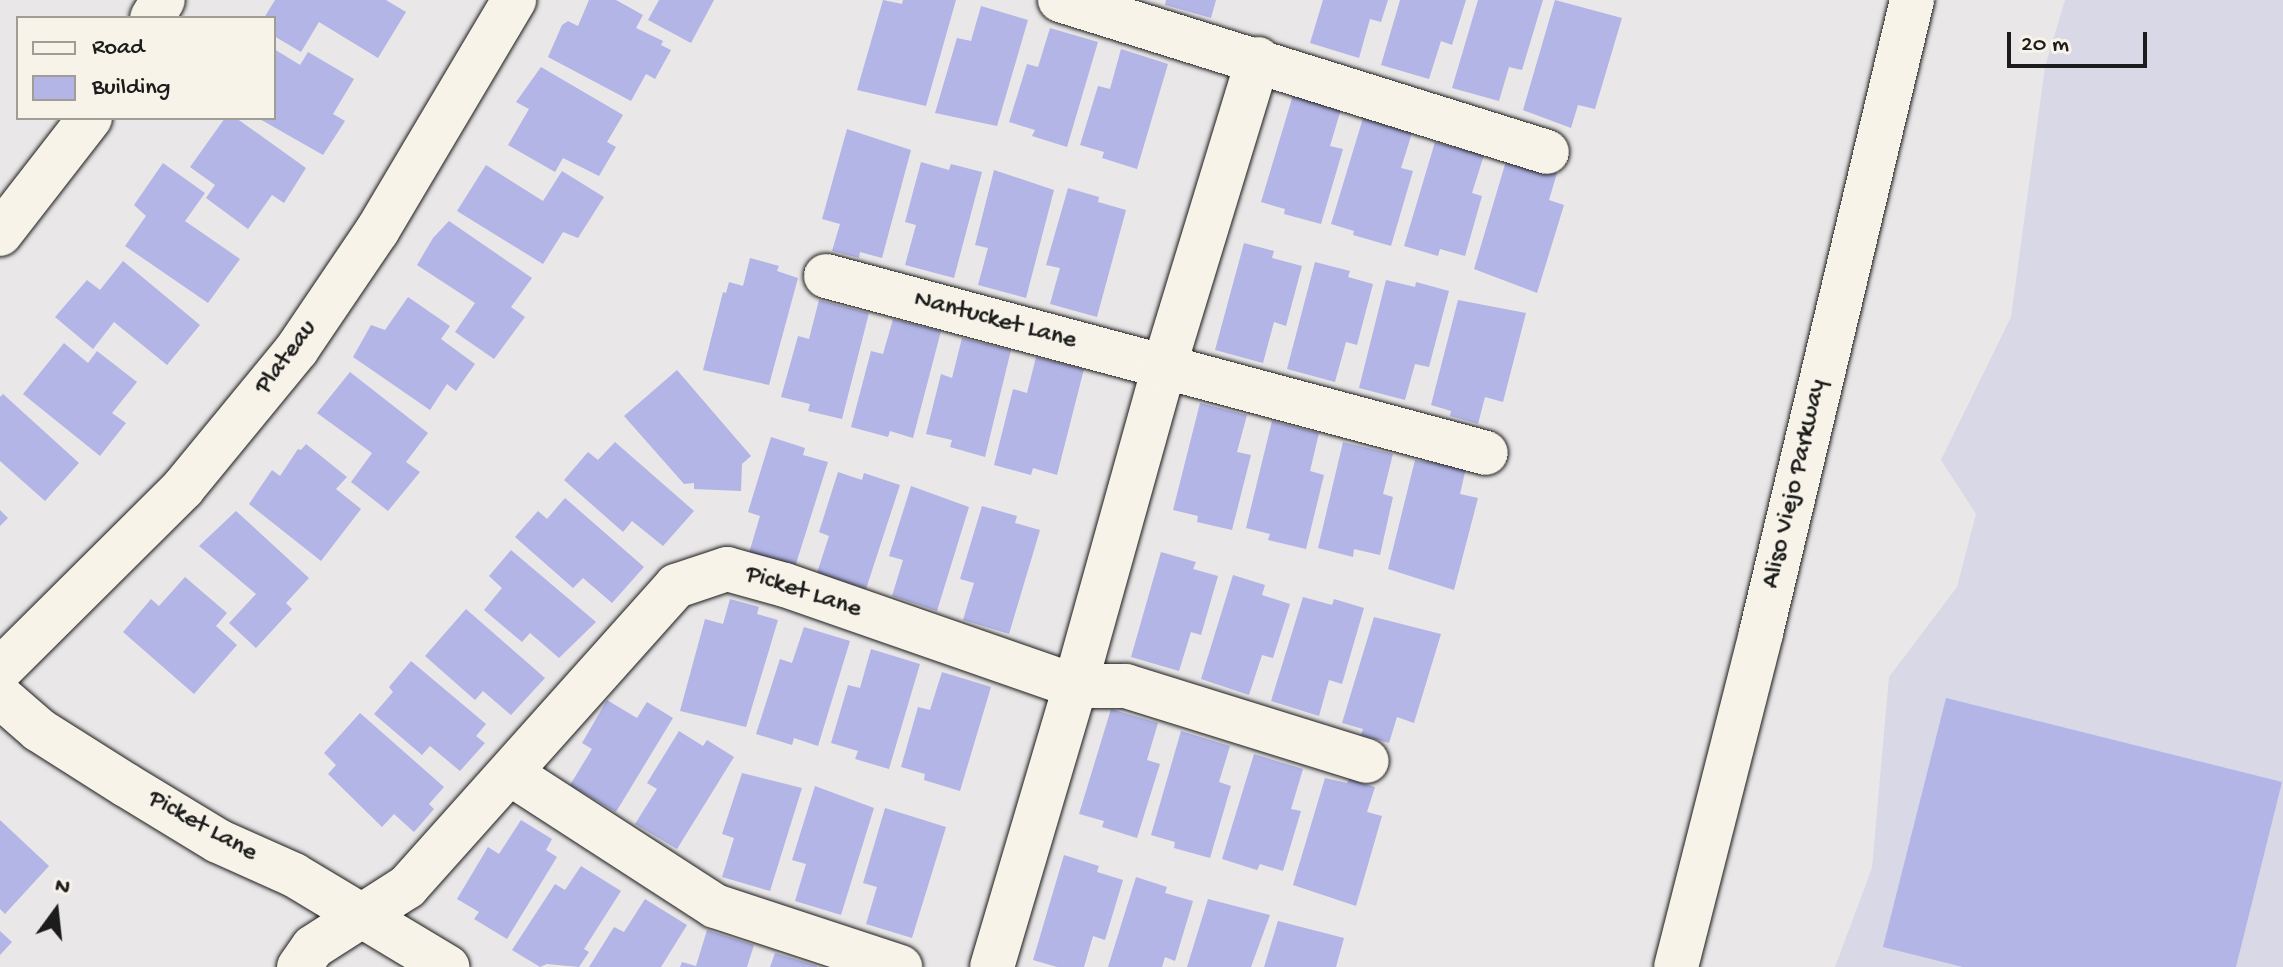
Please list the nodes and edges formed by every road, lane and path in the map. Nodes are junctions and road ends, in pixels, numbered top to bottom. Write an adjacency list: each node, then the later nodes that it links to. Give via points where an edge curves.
1 (514, 0): 11 (street, Plateau, via 377,231 297,349 183,488)
2 (1060, 0): 4 (street)
3 (1912, 0): 21 (street, Aliso Viejo Parkway)
4 (1258, 59): 6 (street); 9 (street)
5 (88, 120): 7 (street)
6 (1547, 152)
7 (0, 234)
8 (826, 276): 9 (street, Nantucket Lane)
9 (1164, 367): 10 (street, Nantucket Lane); 12 (street)
10 (1486, 453)
11 (0, 670)
12 (1075, 686): 14 (street, via 1126,686); 15 (street, Picket Lane, via 727,569 676,586); 20 (street)
13 (0, 696): 16 (street, Picket Lane, via 39,730 126,785 218,841 294,875)
14 (1367, 761)
15 (511, 774): 16 (street, Picket Lane, via 407,887); 19 (street, via 715,906)
16 (361, 916): 17 (street, Picket Lane, via 313,947); 18 (street, Picket Lane)
17 (299, 967)
18 (447, 967)
19 (900, 967)
20 (992, 967)
21 (1676, 967)

